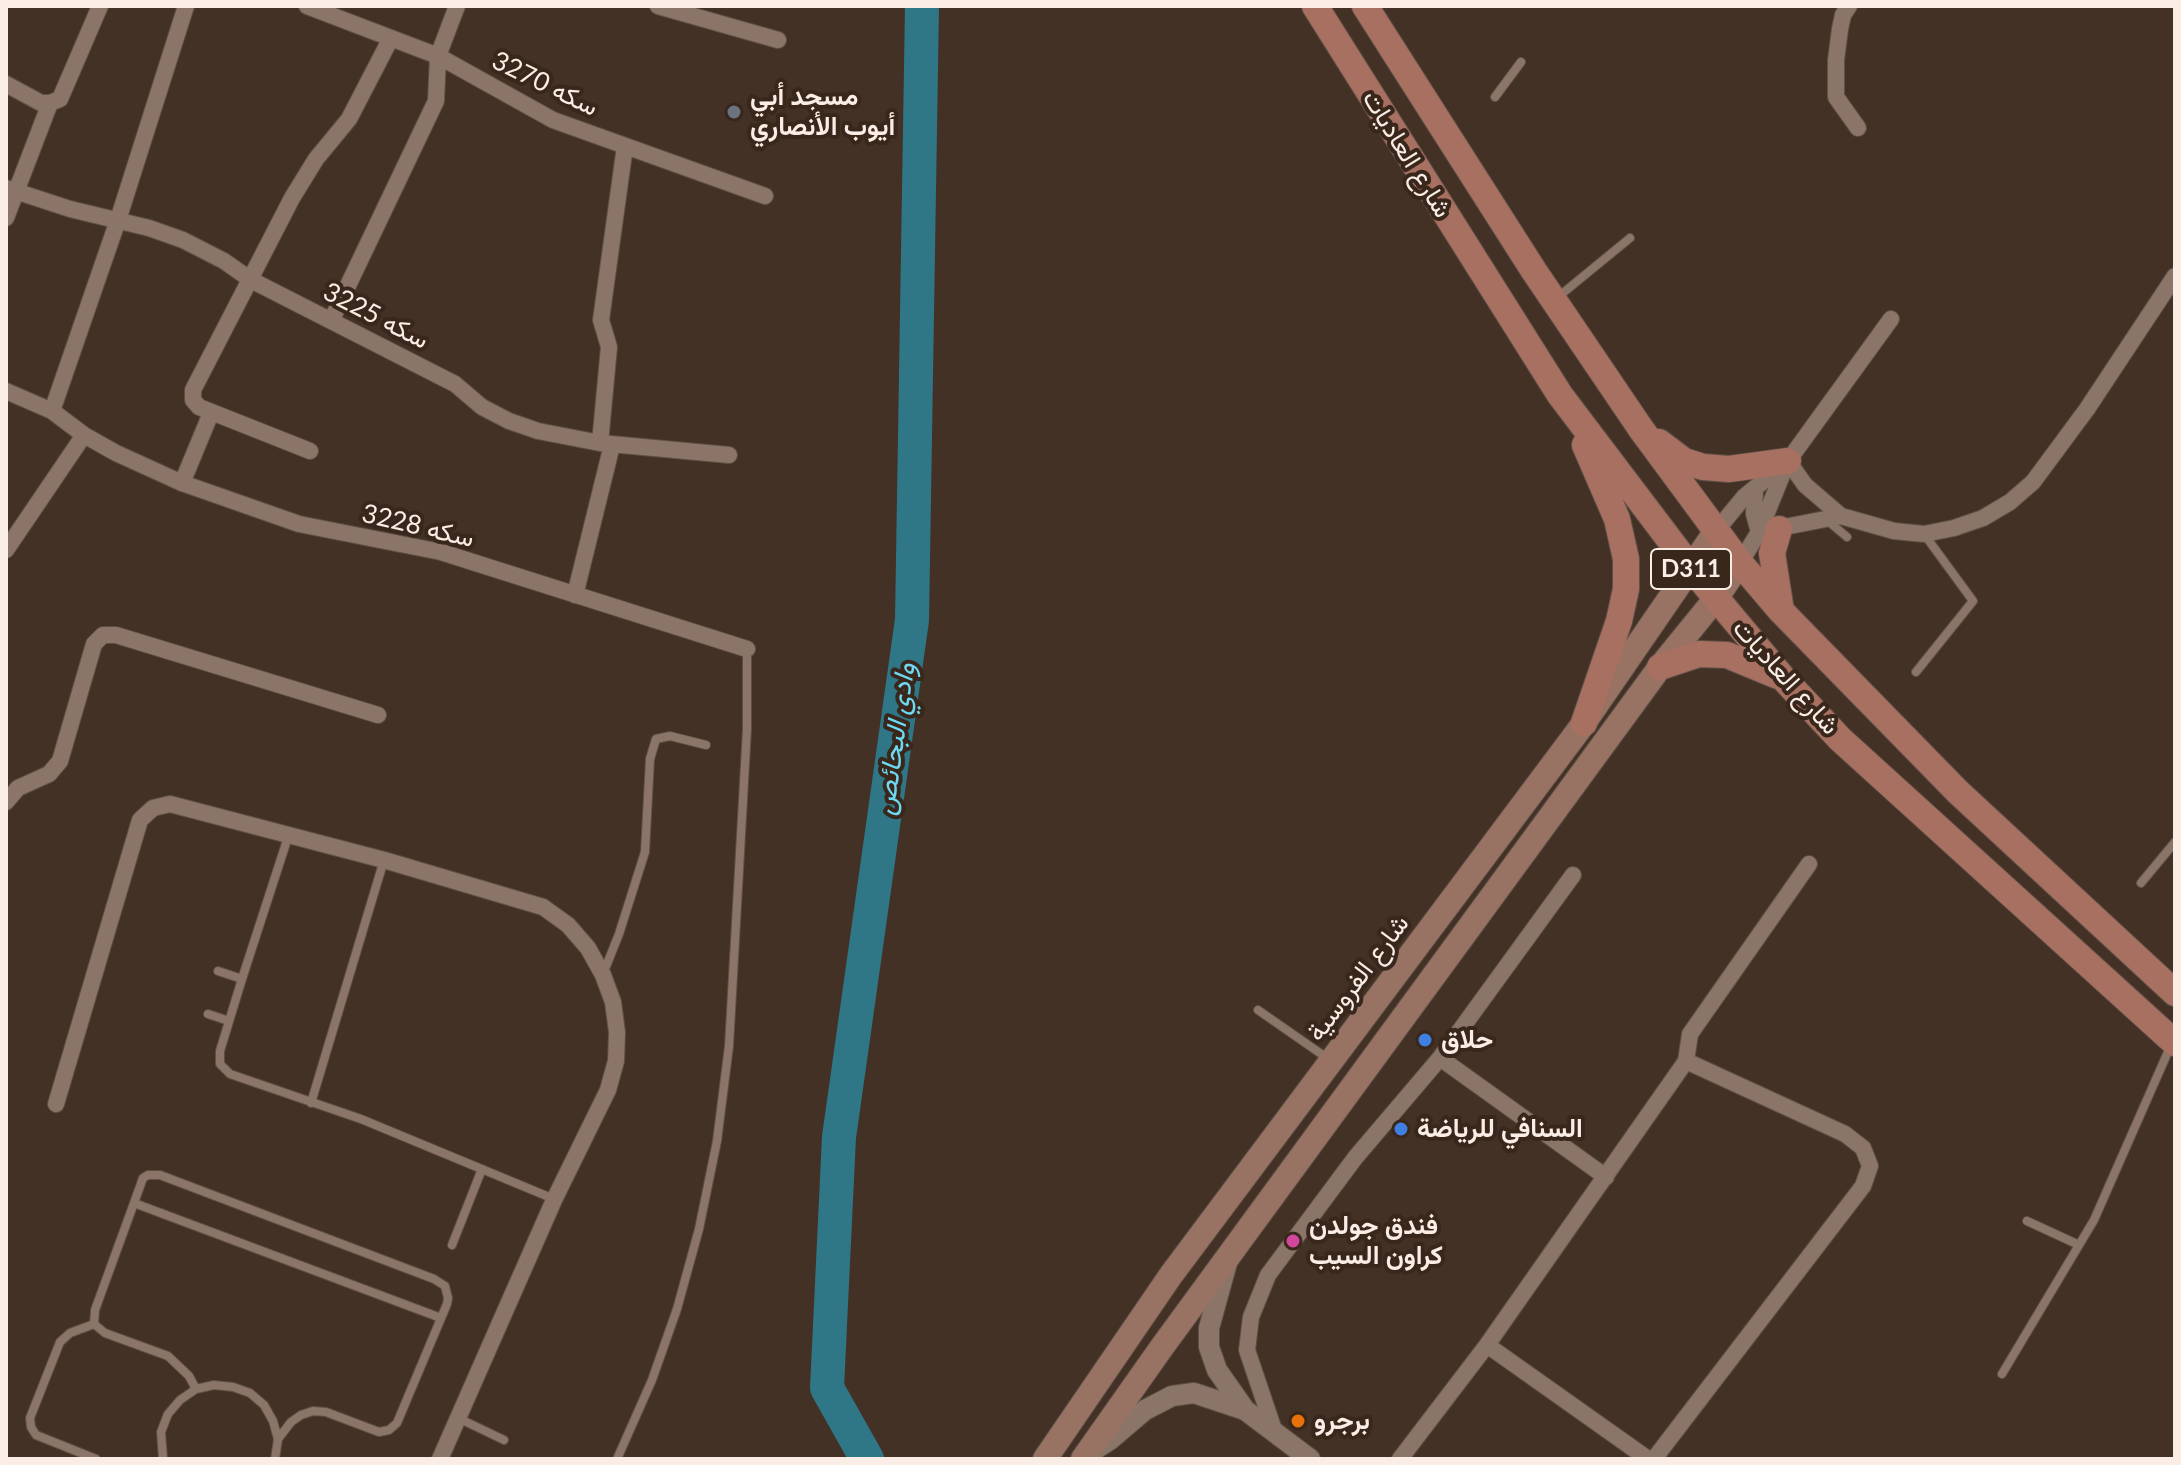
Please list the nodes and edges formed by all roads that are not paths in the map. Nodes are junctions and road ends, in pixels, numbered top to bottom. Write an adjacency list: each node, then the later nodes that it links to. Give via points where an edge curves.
1 (100, 6): 15 (street, via 60,99)
2 (186, 6): 21 (street)
3 (307, 6): 9 (street, سكه 3270)
4 (457, 6): 11 (street)
5 (658, 6): 10 (street)
6 (1315, 6): 29 (main road, شارع العاديات / D311)
7 (1365, 6): 25 (main road, شارع العاديات / D311)
8 (1849, 6): 16 (street, via 1838,44 1836,97)
9 (391, 38): 11 (street, سكه 3270); 24 (street, via 349,119 292,198)
10 (778, 40)
11 (438, 56): 17 (street, سكه 3270, via 553,120); 26 (street, via 436,101)
12 (1521, 62): 14 (lane)
13 (6, 84): 15 (street)
14 (1495, 97)
15 (50, 103): 18 (street)
16 (1858, 128)
17 (625, 146): 19 (street, سكه 3270); 34 (street, via 601,320 609,347)
18 (12, 191): 20 (street); 21 (street, سكه 3225)
19 (765, 196)
20 (6, 218)
21 (118, 220): 24 (street, سكه 3225, via 183,240); 30 (street)
22 (1630, 238): 25 (lane)
23 (2175, 276): 43 (street, via 2033,482 1983,518)
24 (251, 280): 26 (street, سكه 3225); 31 (street, via 193,390 193,400)
25 (1554, 301): 32 (main road, شارع العاديات / D311)
26 (332, 319): 34 (street, سكه 3225, via 455,384 509,421)
27 (1891, 319): 37 (street)
28 (6, 391): 30 (street, سكه 3228)
29 (1560, 395): 47 (main road, شارع العاديات / D311); 56 (main road, via 1617,519 1626,559 1619,621)
30 (52, 411): 33 (street, سكه 3228)
31 (211, 413): 35 (street); 38 (street)
32 (1641, 429): 37 (main road, via 1684,461 1703,467); 41 (main road, شارع العاديات / D311)
33 (84, 435): 38 (street, سكه 3228); 45 (street)
34 (606, 444): 36 (street, سكه 3225); 48 (street)
35 (310, 451)
36 (729, 455)
37 (1788, 461): 39 (street); 40 (street); 42 (street)
38 (182, 483): 48 (street, سكه 3228, via 299,524 441,552)
39 (1755, 488): 41 (street); 42 (street, via 1754,514)
40 (1832, 517): 42 (street); 43 (street); 44 (lane)
41 (1716, 531): 46 (main road, شارع العاديات / D311); 47 (main road, شارع الفروسية)
42 (1769, 531): 46 (street); 50 (main road)
43 (1924, 534): 53 (lane, via 1973,601)
44 (1847, 537)
45 (6, 550)
46 (1740, 563): 49 (main road); 50 (main road, شارع العاديات / D311)
47 (1691, 568): 49 (main road, شارع العاديات / D311); 56 (main road, شارع الفروسية)
48 (575, 595): 51 (street, سكه 3228)
49 (1717, 597): 52 (main road); 54 (main road, شارع العاديات / D311)
50 (1781, 611): 68 (main road, شارع العاديات / D311, via 1958,792)
51 (747, 649): 101 (lane, via 729,1046 717,1141 677,1309)
52 (1660, 667): 54 (main road, via 1699,654 1727,655); 85 (main road)
53 (1916, 672)
54 (1783, 678): 72 (main road, شارع العاديات / D311, via 1840,739)
55 (378, 715): 58 (street, via 103,635 94,644 60,761)
56 (1584, 723): 74 (main road, شارع الفروسية)
57 (706, 745): 66 (lane, via 670,736 656,739 650,759 645,852)
58 (6, 802)
59 (290, 833): 61 (street); 67 (lane); 77 (street, via 170,804 153,808 140,820)
60 (2175, 842): 64 (lane)
61 (384, 860): 66 (street, via 543,907 568,925); 76 (lane)
62 (1809, 864): 75 (street, via 1690,1034)
63 (1573, 875): 73 (street)
64 (2141, 883)
65 (218, 971): 67 (lane)
66 (603, 975): 80 (street, via 613,1002 616,1061 608,1090)
67 (242, 979): 71 (lane)
68 (2175, 993)
69 (1258, 1010): 74 (lane)
70 (208, 1014): 71 (lane)
71 (229, 1021): 76 (lane, via 219,1058 225,1071)
72 (2174, 1042): 84 (lane)
73 (1440, 1058): 79 (street); 93 (street, via 1355,1158 1268,1275 1251,1317 1247,1350)
74 (1331, 1061): 102 (main road, شارع الفروسية, via 1171,1275)
75 (1686, 1061): 79 (street); 106 (street, via 1845,1134 1863,1148 1870,1166 1863,1186)
76 (311, 1103): 78 (lane)
77 (56, 1104)
78 (482, 1169): 80 (lane); 83 (lane)
79 (1606, 1177): 88 (street)
80 (554, 1200): 92 (street)
81 (134, 1203): 86 (lane); 86 (lane, via 143,1178 154,1173 440,1281 448,1298); 87 (lane)
82 (2027, 1221): 84 (lane)
83 (452, 1245)
84 (2079, 1245): 89 (lane)
85 (1229, 1258): 91 (street, via 1209,1328 1209,1347 1217,1370); 96 (main road)
86 (441, 1318): 94 (lane, via 402,1415 389,1430 369,1430 313,1411 301,1415)
87 (94, 1324): 90 (lane, via 168,1356); 97 (lane, via 60,1342 30,1418 36,1435)
88 (1487, 1345): 104 (street); 105 (street)
89 (2002, 1374)
90 (196, 1389): 94 (lane, via 214,1385 250,1393 269,1413); 98 (lane, via 168,1414 161,1432)
91 (1245, 1410): 93 (street); 96 (street, via 1194,1393 1172,1396 1145,1410)
92 (458, 1418): 95 (lane); 100 (street)
93 (1275, 1433): 103 (street)
94 (278, 1439): 99 (lane)
95 (504, 1440)
96 (1084, 1458)
97 (96, 1459)
98 (163, 1459)
99 (275, 1459)
100 (440, 1459)
101 (617, 1459)
102 (1045, 1459)
103 (1310, 1459)
104 (1400, 1459)
105 (1648, 1459)
106 (1654, 1459)

